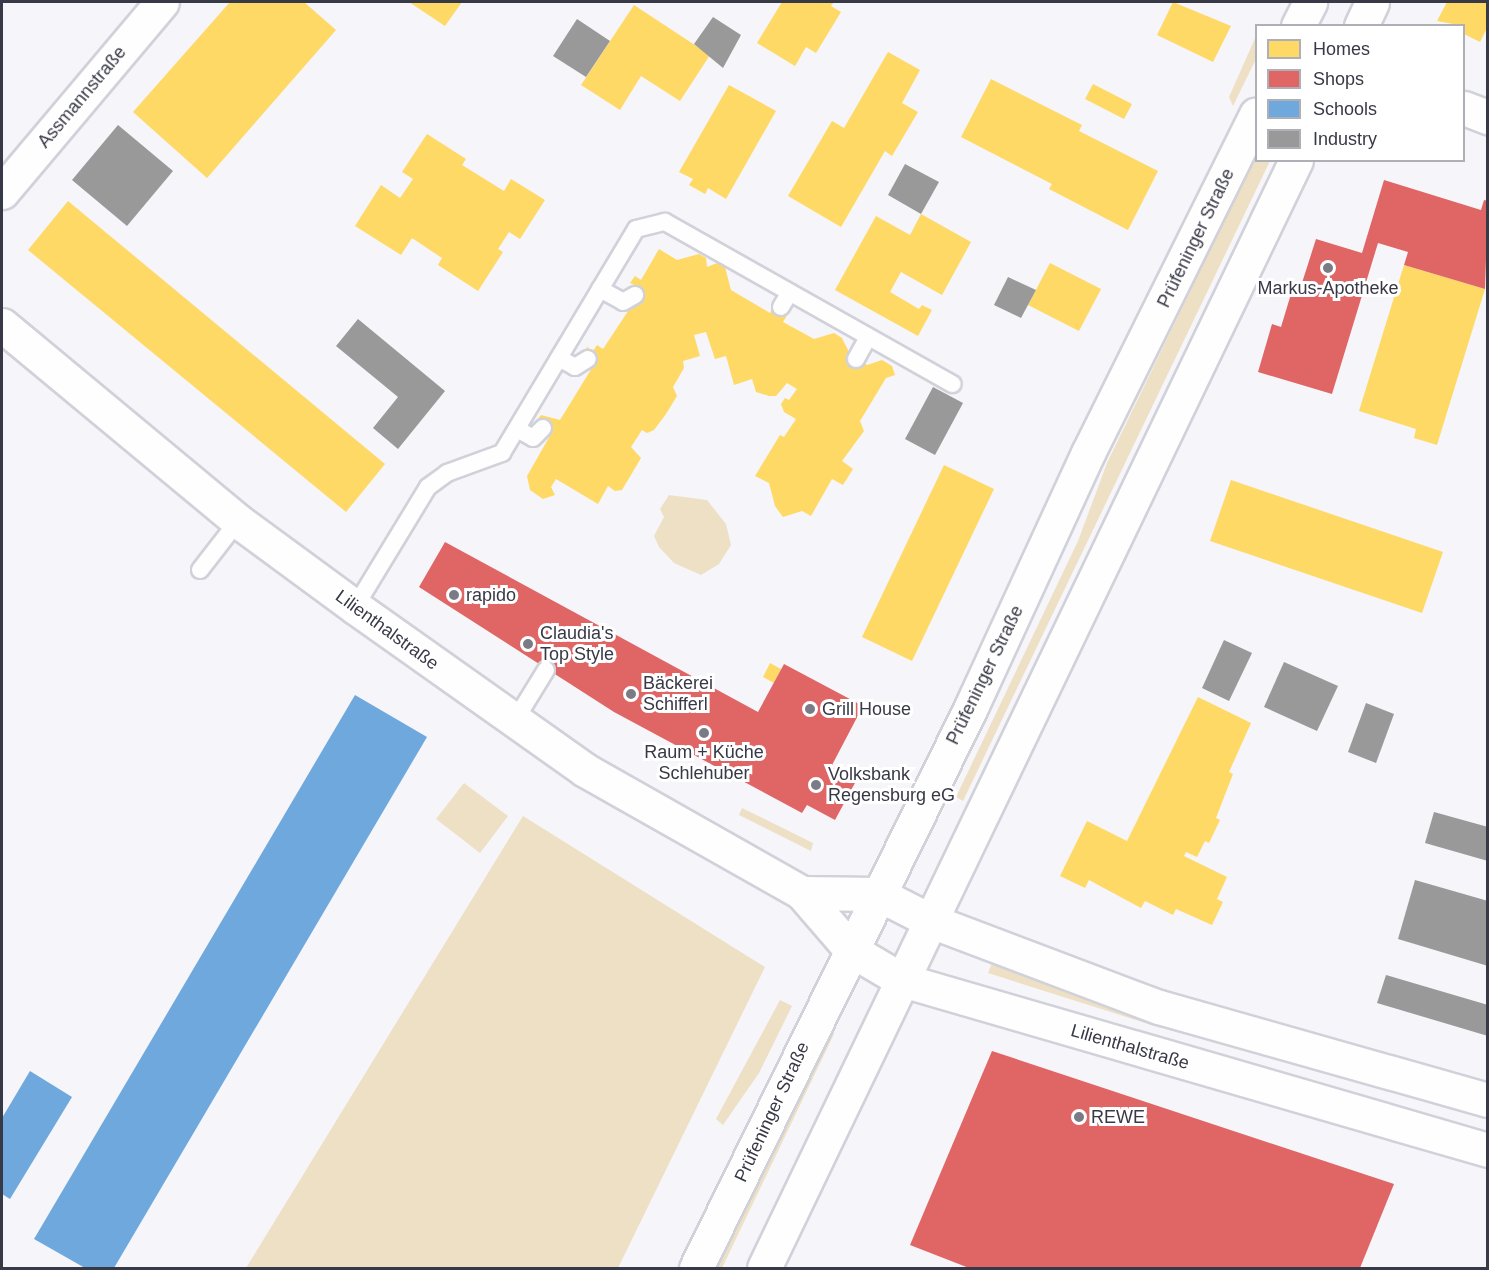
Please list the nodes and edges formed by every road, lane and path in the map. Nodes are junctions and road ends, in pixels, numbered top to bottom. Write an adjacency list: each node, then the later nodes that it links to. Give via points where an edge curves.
1 (162, 2): 10 (street, Assmannstraße)
2 (1310, 2): 4 (street)
3 (1372, 2): 5 (street)
4 (1299, 24)
5 (1361, 24)
6 (1465, 108): 7 (street)
7 (1488, 117)
8 (1255, 118): 29 (street, Prüfeninger Straße, via 1088,453 972,705)
9 (1295, 162): 30 (street)
10 (2, 192)
11 (600, 289): 12 (lane, via 636,229 665,222); 13 (lane, via 623,302); 17 (lane)
12 (790, 292): 14 (lane); 16 (lane)
13 (635, 295)
14 (781, 307)
15 (2, 325): 23 (street, Lilienthalstraße)
16 (868, 337): 18 (lane); 20 (lane)
17 (559, 358): 19 (lane, via 575,367); 22 (lane)
18 (856, 358)
19 (588, 359)
20 (953, 384)
21 (543, 428): 22 (lane, via 533,438)
22 (517, 429): 25 (lane, via 502,453 447,473 428,487)
23 (238, 522): 24 (lane); 25 (street, Lilienthalstraße)
24 (200, 570)
25 (355, 607): 27 (street, Lilienthalstraße)
26 (546, 670): 27 (lane)
27 (514, 722): 28 (street, Lilienthalstraße, via 585,770)
28 (802, 893): 29 (street, Lilienthalstraße); 31 (street, Lilienthalstraße)
29 (878, 894): 30 (street, Lilienthalstraße); 31 (street, Prüfeninger Straße)
30 (931, 921): 32 (street); 33 (street, Lilienthalstraße, via 1159,1006)
31 (850, 950): 32 (street, Lilienthalstraße); 35 (street, Prüfeninger Straße)
32 (902, 980): 34 (street, Lilienthalstraße); 36 (street)
33 (1488, 1100)
34 (1488, 1150)
35 (696, 1269)
36 (764, 1269)

